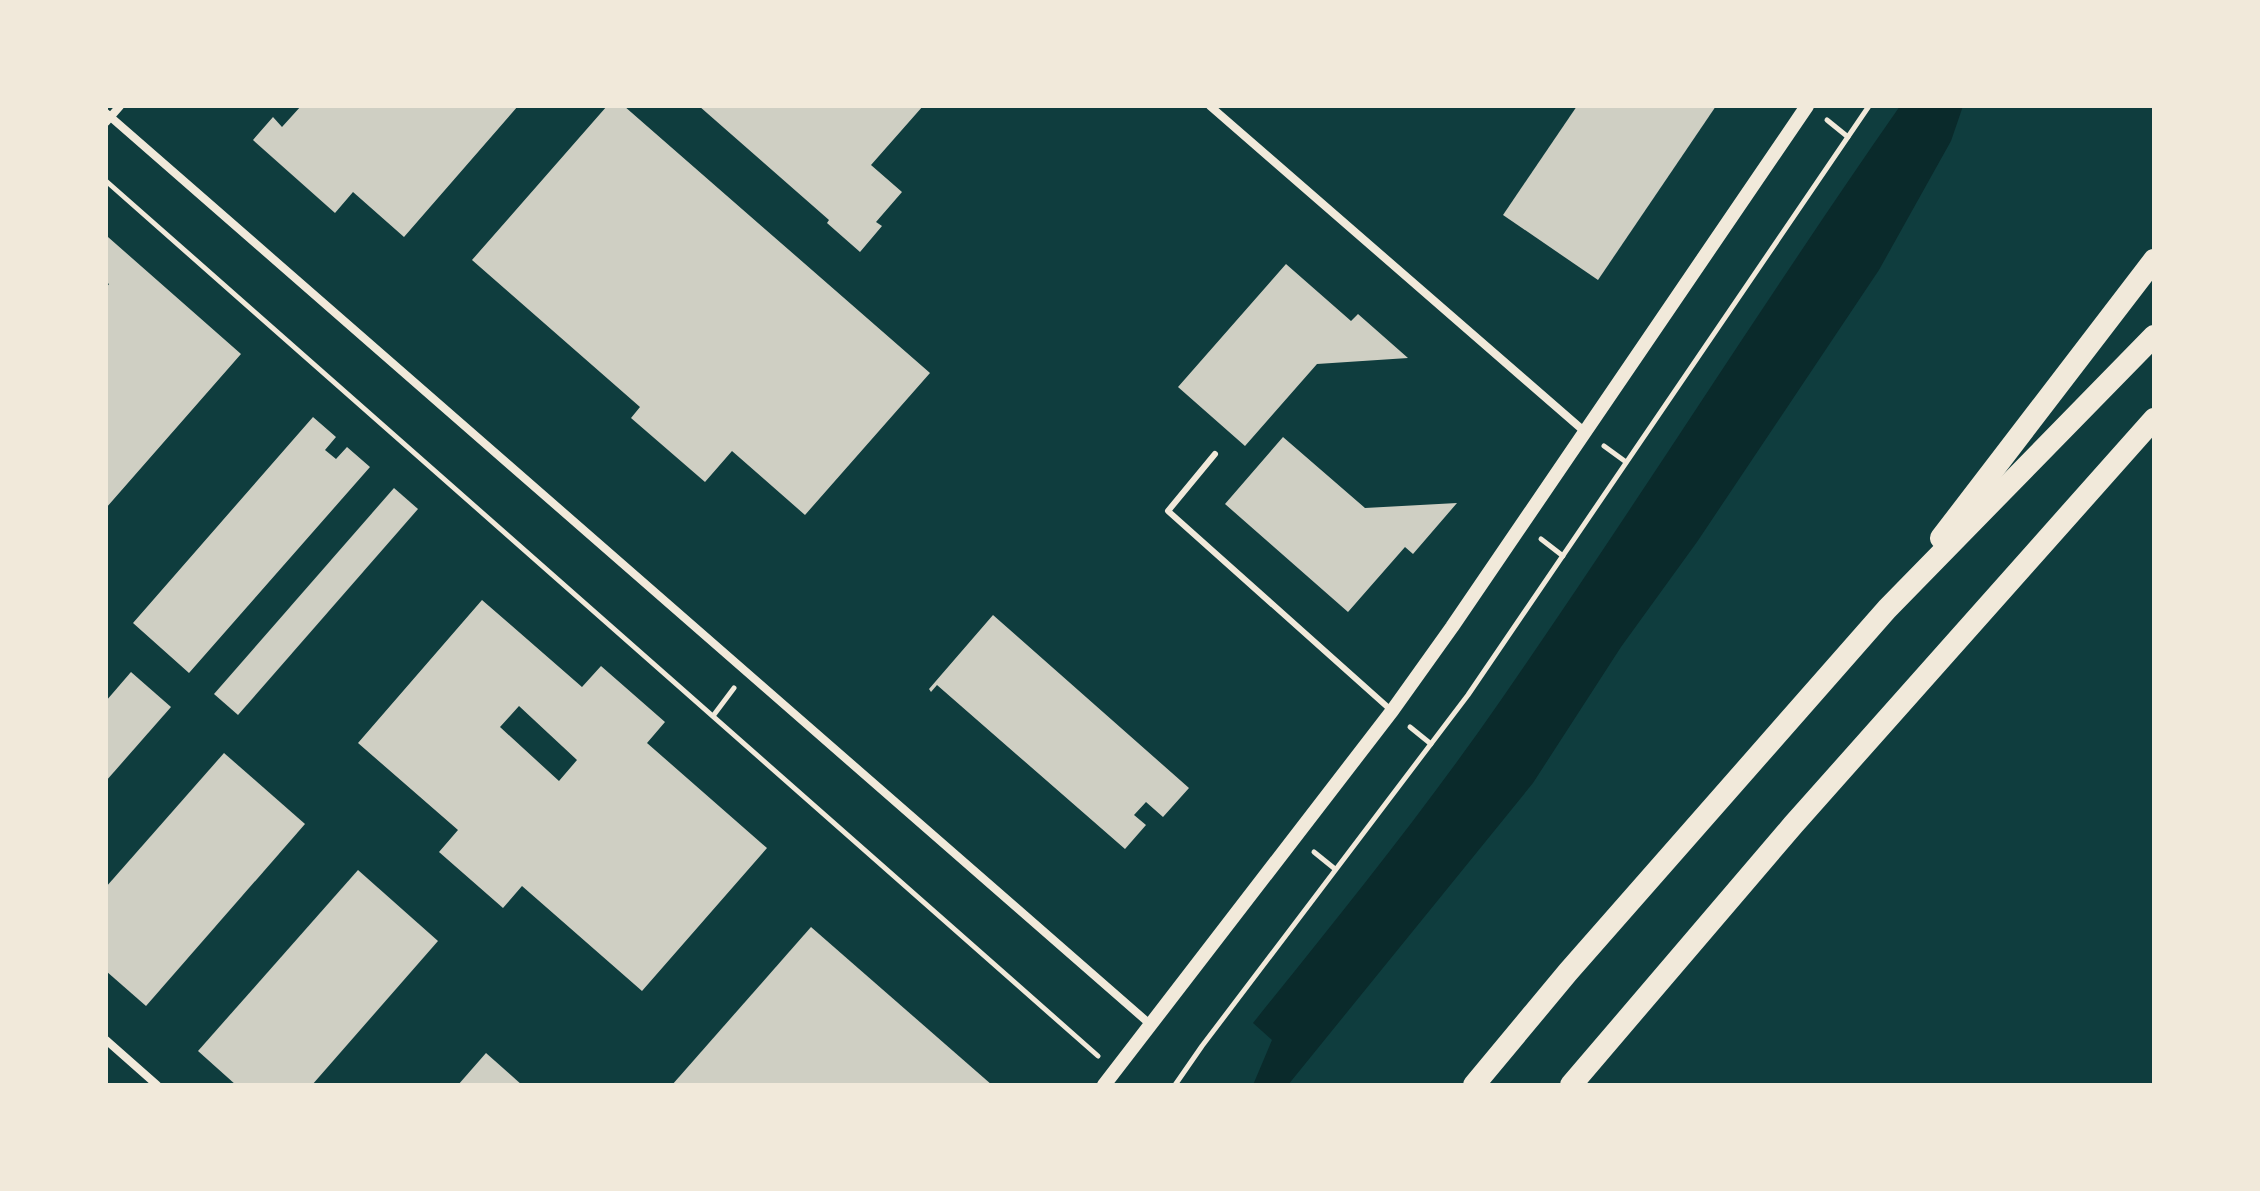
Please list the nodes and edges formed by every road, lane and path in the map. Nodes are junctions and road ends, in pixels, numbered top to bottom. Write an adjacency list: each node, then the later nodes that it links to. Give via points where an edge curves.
1 (120, 106): 6 (street)
2 (1210, 106): 12 (street)
3 (1807, 106): 12 (street)
4 (1827, 106): 7 (path, via 1827,121)
5 (1869, 106): 7 (path)
6 (108, 118): 15 (street)
7 (1848, 137): 23 (path, via 1468,695)
8 (106, 181): 17 (path)
9 (2154, 260): 14 (highway)
10 (2154, 336): 14 (highway)
11 (2154, 419): 25 (highway, via 1793,825)
12 (1584, 431): 16 (street)
13 (1215, 454): 16 (lane, via 1168,511)
14 (1887, 609): 24 (highway)
15 (747, 672): 17 (path); 18 (street)
16 (1392, 711): 18 (street)
17 (713, 716): 20 (path)
18 (1151, 1026): 20 (street)
19 (106, 1040): 21 (street)
20 (1115, 1070): 22 (street)
21 (157, 1085)
22 (1104, 1085)
23 (1175, 1085)
24 (1474, 1085)
25 (1571, 1085)

